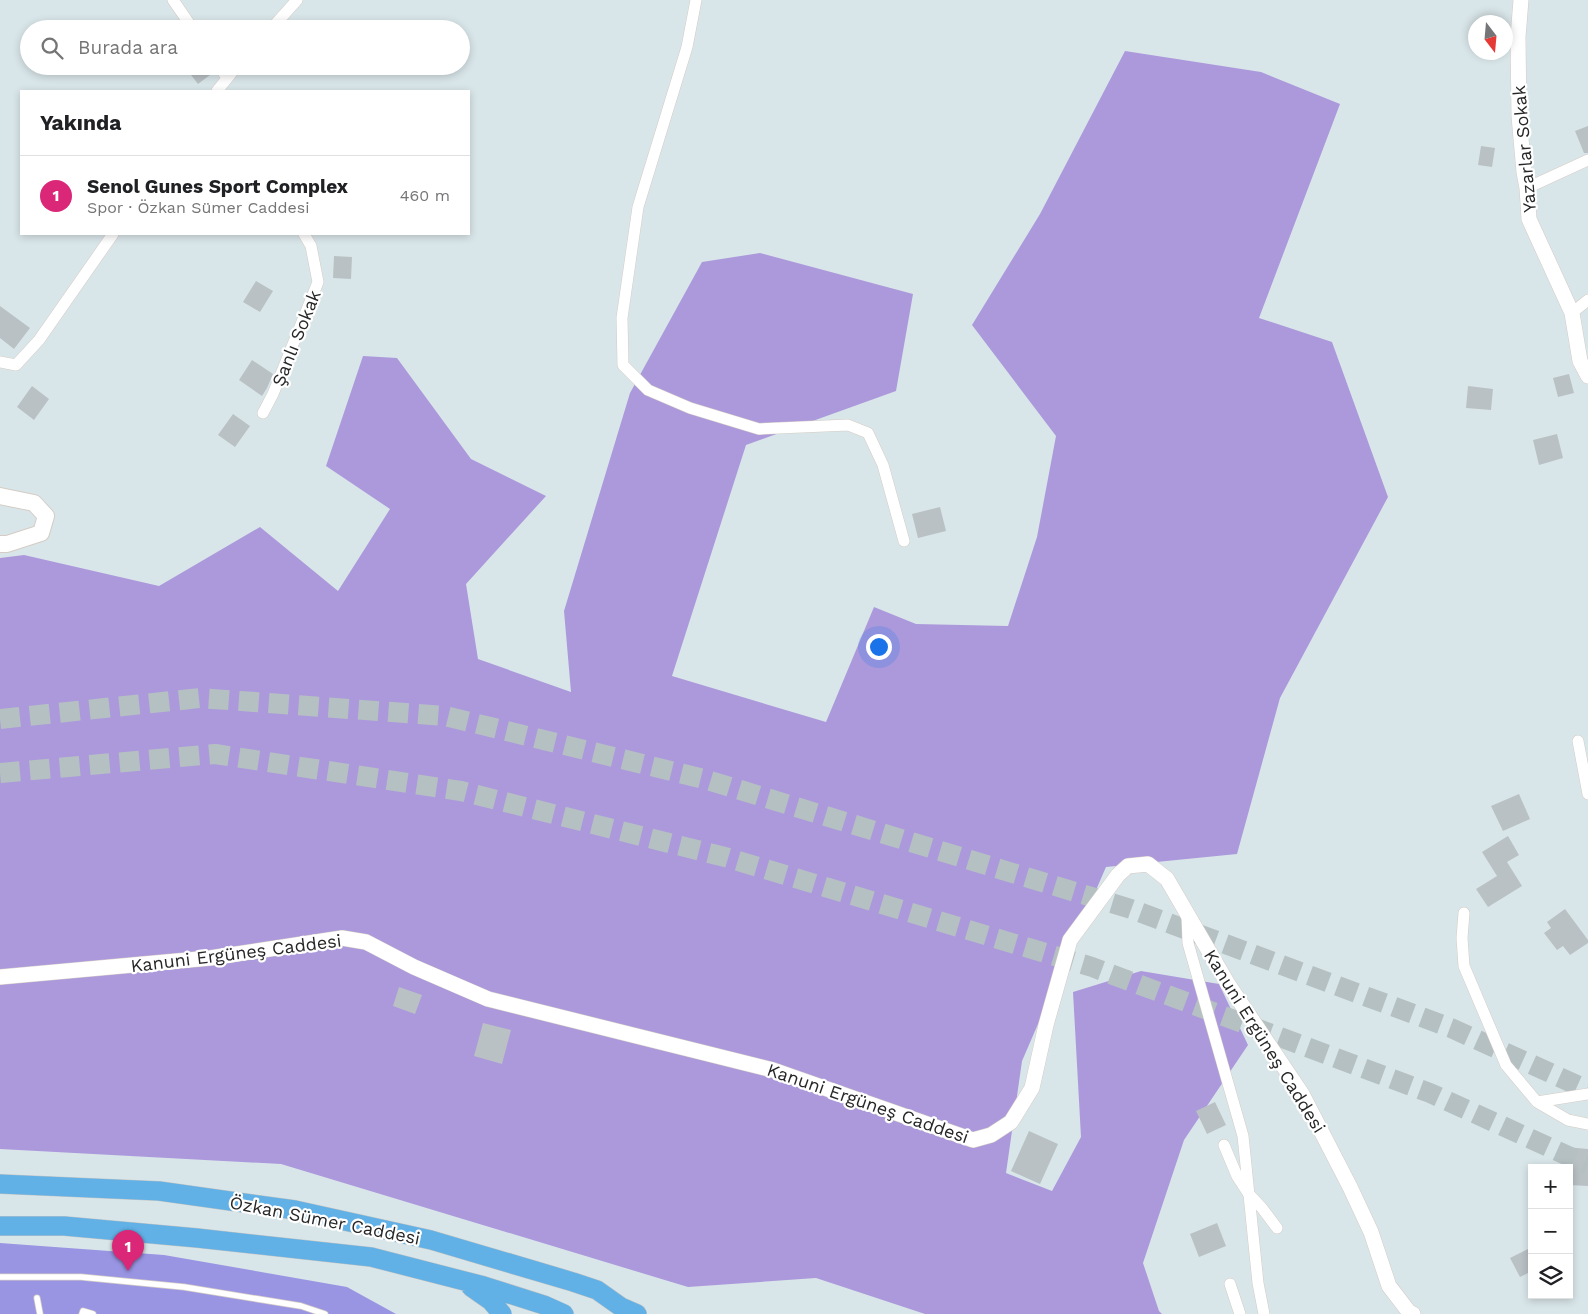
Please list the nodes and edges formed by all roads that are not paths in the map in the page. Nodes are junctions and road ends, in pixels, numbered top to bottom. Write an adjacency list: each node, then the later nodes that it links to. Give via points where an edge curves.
1 (173, 0): 5 (street)
2 (297, 0): 6 (street)
3 (696, 0): 21 (street, via 687,47 638,207 622,318 623,365 648,390 690,408 759,429 848,425 868,433 883,465)
4 (1521, 0): 12 (street, Yazarlar Sokak, via 1519,116)
5 (187, 20)
6 (279, 20)
7 (225, 75): 9 (street)
8 (230, 75): 9 (street)
9 (227, 78): 10 (street)
10 (218, 90)
11 (1588, 160): 12 (street)
12 (1528, 188): 16 (street, Yazarlar Sokak, via 1529,219)
13 (112, 235): 17 (street, via 39,340 16,365)
14 (305, 235): 19 (street, Şanlı Sokak, via 312,246 318,282)
15 (1588, 300): 16 (street)
16 (1572, 313): 18 (street, Yazarlar Sokak, via 1580,361)
17 (0, 362)
18 (1588, 376)
19 (263, 413)
20 (0, 496): 22 (main road, via 34,503 46,516 41,533)
21 (904, 541)
22 (0, 544)
23 (1578, 742): 24 (street)
24 (1588, 794)
25 (1464, 913): 29 (street, via 1464,966 1506,1066)
26 (1187, 914): 27 (street, Kanuni Ergüneş Caddesi, via 1167,879 1148,864 1128,866 1118,875 1070,940 1032,1088 1011,1122 991,1135 973,1140 773,1070 488,999 366,942 342,938 210,958); 33 (street, via 1188,943 1243,1136); 49 (street, Kanuni Ergüneş Caddesi, via 1228,984 1302,1094 1371,1232 1390,1286)
27 (0, 977)
28 (1588, 1094): 29 (street)
29 (1537, 1102): 30 (street, via 1568,1120)
30 (1588, 1124)
31 (1224, 1145): 33 (street)
32 (0, 1184): 46 (main road, Özkan Sümer Caddesi, via 159,1191 295,1210 431,1240 573,1282 596,1290)
33 (1248, 1193): 35 (street); 48 (street)
34 (0, 1226): 37 (main road, Özkan Sümer Caddesi, via 64,1226 371,1257)
35 (1276, 1228)
36 (0, 1277): 43 (lane, via 81,1277 184,1287 301,1306)
37 (459, 1279): 44 (main road, via 491,1301); 45 (main road, Özkan Sümer Caddesi)
38 (1230, 1284): 47 (street)
39 (37, 1298): 40 (lane)
40 (40, 1314)
41 (82, 1314): 42 (lane, via 83,1311)
42 (93, 1314)
43 (325, 1314)
44 (502, 1314)
45 (564, 1314)
46 (637, 1314)
47 (1240, 1314)
48 (1264, 1314)
49 (1412, 1314)

